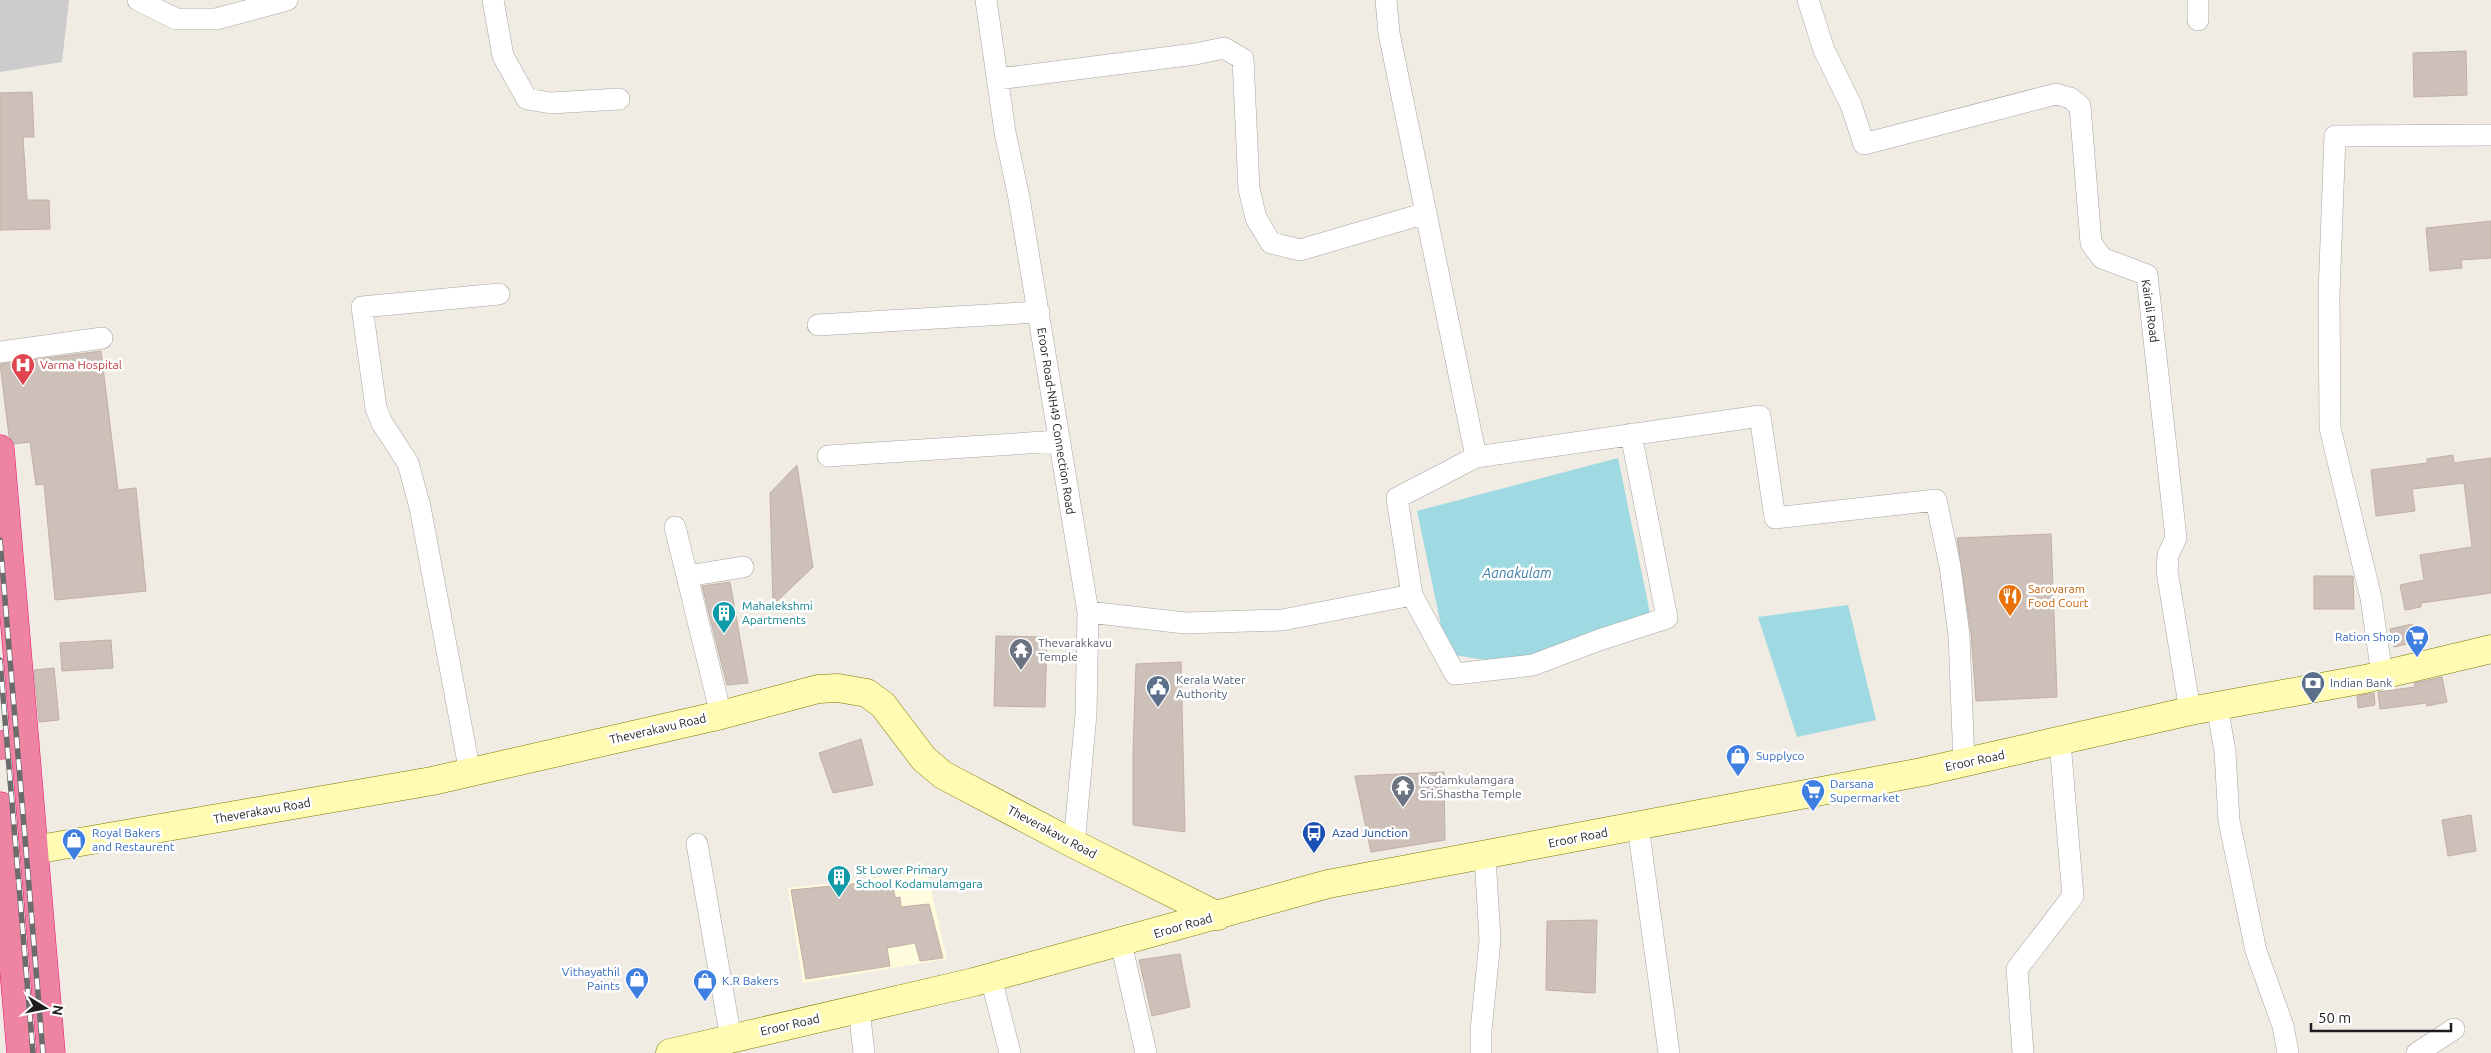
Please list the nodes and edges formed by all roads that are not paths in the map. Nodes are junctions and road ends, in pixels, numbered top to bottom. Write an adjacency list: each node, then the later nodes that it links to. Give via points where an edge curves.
1 (138, 0): 2 (street, via 176,19 216,19)
2 (287, 0)
3 (493, 0): 8 (street, via 503,56 527,99 552,103)
4 (986, 0): 7 (street, Eroor Road-NH49 Connection Road)
5 (1386, 0): 10 (street, via 1389,33)
6 (1808, 0): 29 (street, Kairali Road, via 1824,50 1851,105 1864,144 2056,94 2070,98 2080,106 2091,243 2102,258 2147,275 2176,538 2168,555 2167,570)
7 (998, 79): 10 (street, via 1224,48 1243,59 1249,189 1256,218 1271,242 1300,250); 12 (street, Eroor Road-NH49 Connection Road)
8 (619, 99)
9 (2491, 135): 27 (street, via 2335,136 2329,294 2330,428 2371,598)
10 (1426, 213): 20 (street)
11 (499, 294): 34 (street, via 362,307 376,408 408,463 420,507)
12 (1038, 312): 13 (street); 17 (street, Eroor Road-NH49 Connection Road)
13 (818, 325)
14 (102, 338): 15 (street)
15 (0, 352)
16 (1631, 434): 20 (street); 24 (street, via 1667,618 1533,666 1455,674); 33 (street, via 1760,416 1775,518 1936,500 1950,566 1959,635)
17 (1059, 441): 19 (street); 25 (street, Eroor Road-NH49 Connection Road)
18 (0, 449): 32 (highway)
19 (828, 456)
20 (1476, 457): 24 (street, via 1396,498)
21 (674, 527): 23 (street)
22 (744, 567): 23 (street)
23 (687, 576): 30 (street)
24 (1412, 595): 25 (street, via 1282,620 1185,622)
25 (1088, 612): 38 (street, Eroor Road-NH49 Connection Road, via 1086,714)
26 (2491, 649): 27 (main road, Eroor Road)
27 (2382, 676): 28 (main road, Eroor Road)
28 (2217, 706): 29 (main road, Eroor Road); 57 (street, via 2225,751 2229,821 2256,951 2283,1026)
29 (2190, 711): 31 (main road, Eroor Road)
30 (722, 715): 34 (main road, Theverakavu Road); 38 (main road, Theverakavu Road, via 818,689 838,688 867,693 882,705 924,759 943,775)
31 (2060, 742): 33 (main road, Eroor Road); 56 (street, via 2073,896 2017,969)
32 (12, 744): 40 (highway)
33 (1964, 763): 36 (main road, Eroor Road)
34 (470, 773): 40 (main road, Theverakavu Road)
35 (0, 806): 39 (highway)
36 (1638, 826): 41 (main road, Eroor Road); 55 (street)
37 (697, 844): 47 (street)
38 (1074, 844): 42 (main road, Theverakavu Road)
39 (2, 850): 48 (highway)
40 (34, 850): 49 (highway)
41 (1485, 856): 42 (main road, Eroor Road, via 1328,884); 54 (street, via 1490,940)
42 (1218, 916): 43 (main road, Eroor Road)
43 (1121, 943): 44 (main road, Eroor Road); 53 (street)
44 (991, 978): 45 (main road, Eroor Road); 52 (street)
45 (859, 1009): 47 (main road, Eroor Road); 51 (street)
46 (2454, 1029): 58 (street)
47 (731, 1039): 50 (main road, Eroor Road)
48 (21, 1053)
49 (51, 1053)
50 (670, 1053)
51 (864, 1053)
52 (1010, 1053)
53 (1146, 1053)
54 (1481, 1053)
55 (1669, 1053)
56 (2023, 1053)
57 (2288, 1053)
58 (2417, 1053)

